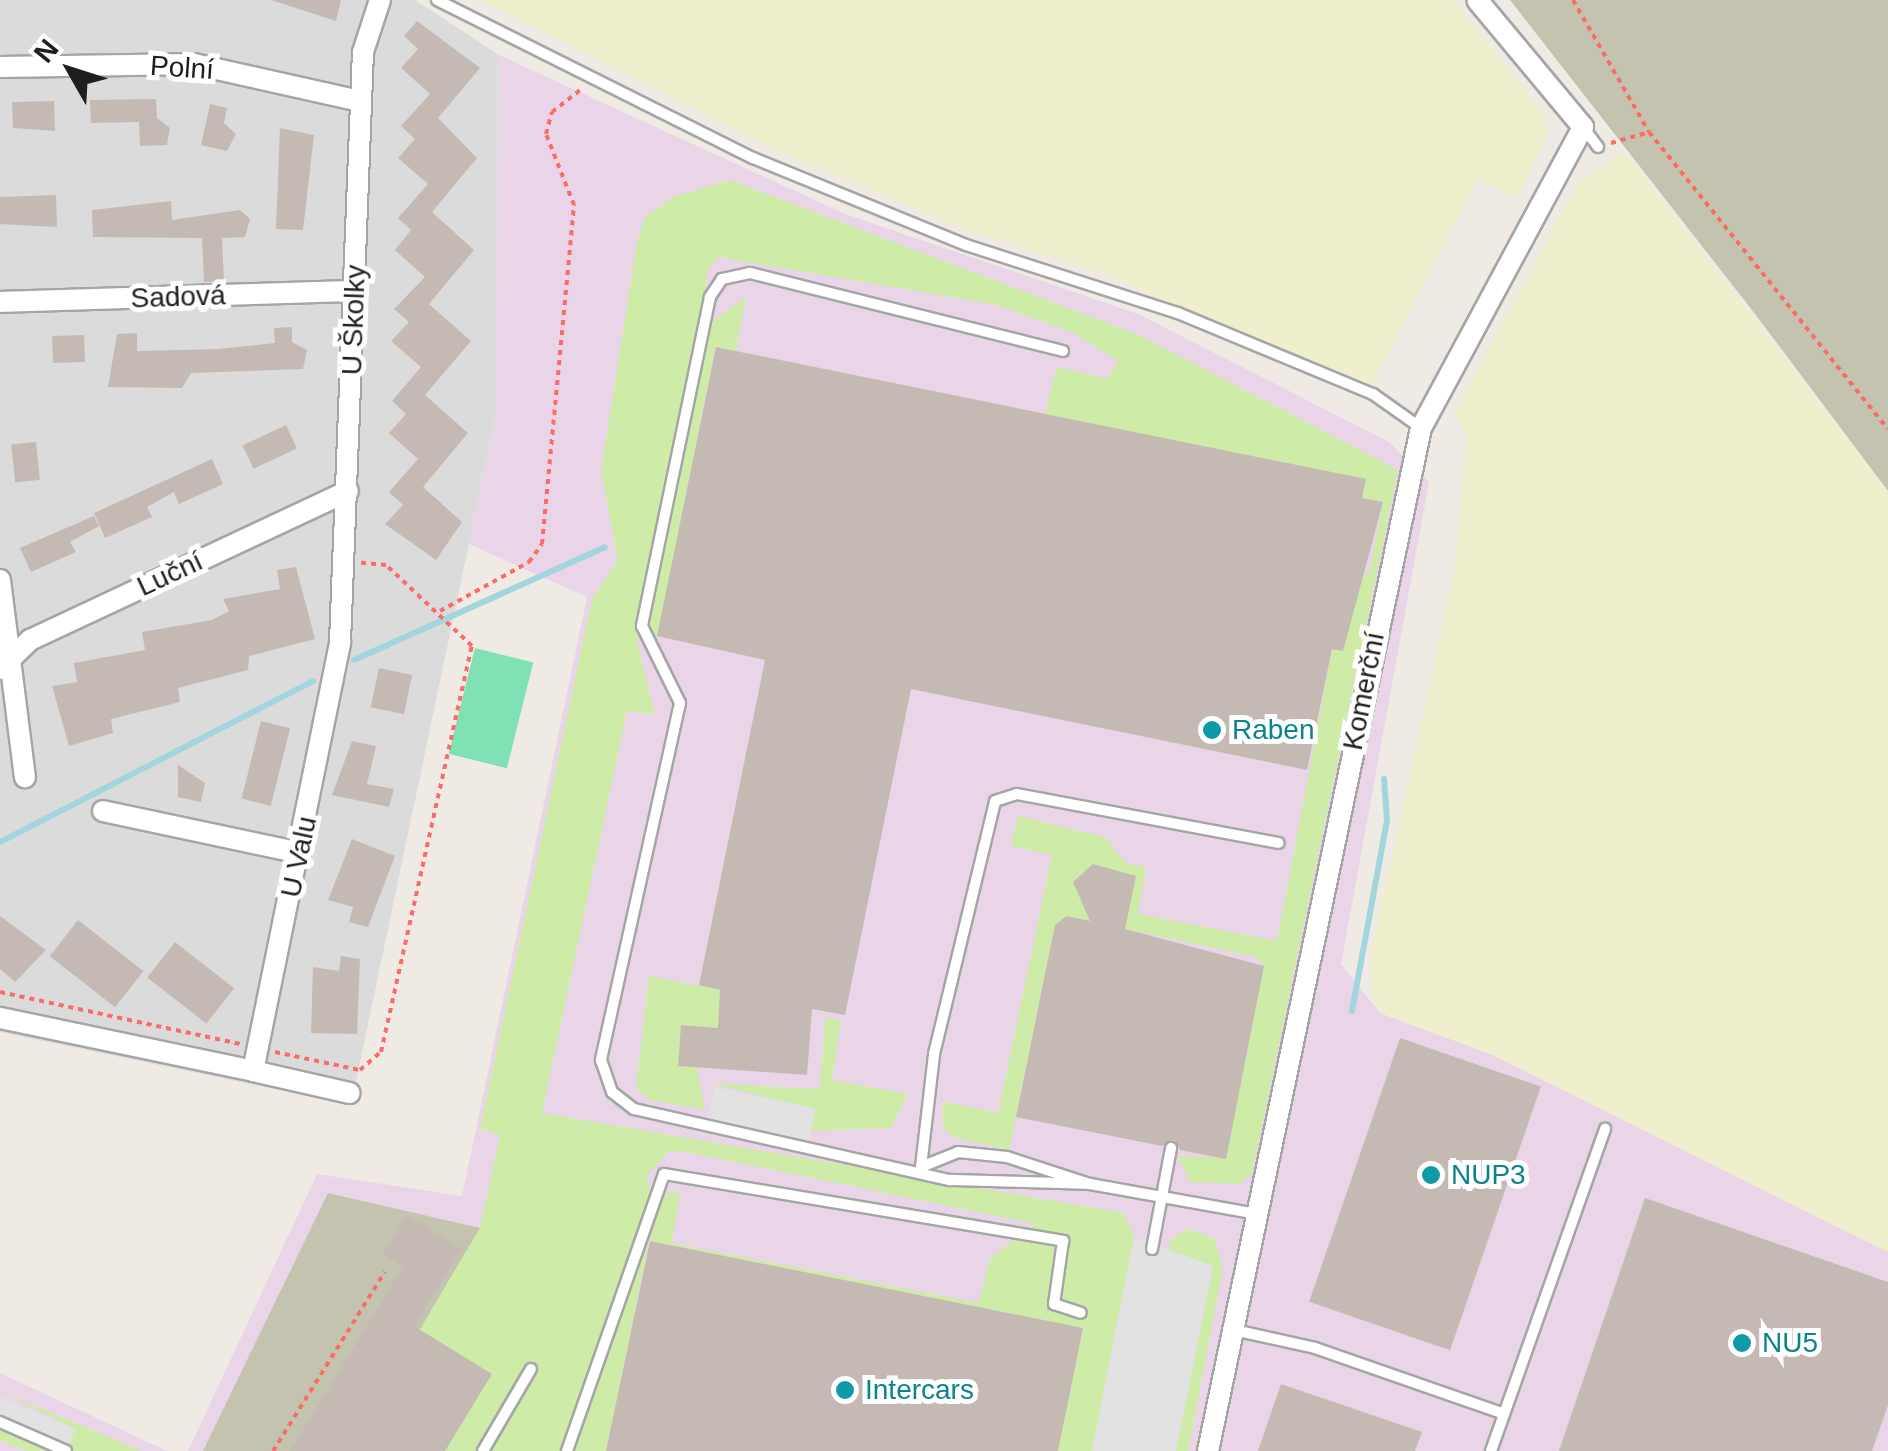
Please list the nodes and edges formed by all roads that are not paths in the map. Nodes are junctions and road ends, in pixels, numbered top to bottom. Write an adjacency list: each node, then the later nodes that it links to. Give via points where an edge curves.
1 (380, 0): 5 (street, U Školky, via 365,38)
2 (438, 0): 11 (lane, via 592,82 906,222 1178,313 1373,394)
3 (1477, 0): 6 (street)
4 (0, 67): 5 (street, Polní, via 194,64)
5 (360, 101): 8 (street, U Školky)
6 (1583, 126): 7 (lane); 11 (street, Komerční)
7 (1598, 147)
8 (356, 291): 9 (street, Sadová); 12 (street, U Školky)
9 (0, 302)
10 (1063, 351): 25 (lane, via 750,272 722,278 710,297 642,626 680,704 601,1060 612,1092 634,1109)
11 (1421, 428): 28 (street, Komerční)
12 (348, 490): 14 (street, U Školky); 15 (street, Luční, via 38,636)
13 (0, 580): 15 (street)
14 (340, 642): 19 (street, U Valu)
15 (4, 665): 16 (street)
16 (25, 777)
17 (102, 811): 19 (street)
18 (1278, 844): 25 (lane, via 1017,794 995,801 934,1054)
19 (300, 853): 21 (street, U Valu)
20 (0, 1018): 21 (street)
21 (253, 1071): 22 (street)
22 (350, 1093)
23 (1605, 1129): 33 (lane)
24 (1172, 1148): 27 (lane)
25 (920, 1166): 26 (lane, via 1000,1188); 26 (lane, via 958,1152)
26 (1090, 1184): 27 (lane)
27 (1162, 1198): 28 (lane); 29 (lane)
28 (1257, 1214): 31 (street, Komerční)
29 (1152, 1249)
30 (1081, 1312): 37 (lane, via 1054,1304 1063,1241 664,1174)
31 (1234, 1330): 33 (lane, via 1315,1348); 38 (street, Komerční)
32 (531, 1370): 36 (lane)
33 (1504, 1414): 39 (lane)
34 (0, 1422): 35 (lane)
35 (66, 1451)
36 (483, 1451)
37 (567, 1451)
38 (1208, 1451)
39 (1491, 1451)

